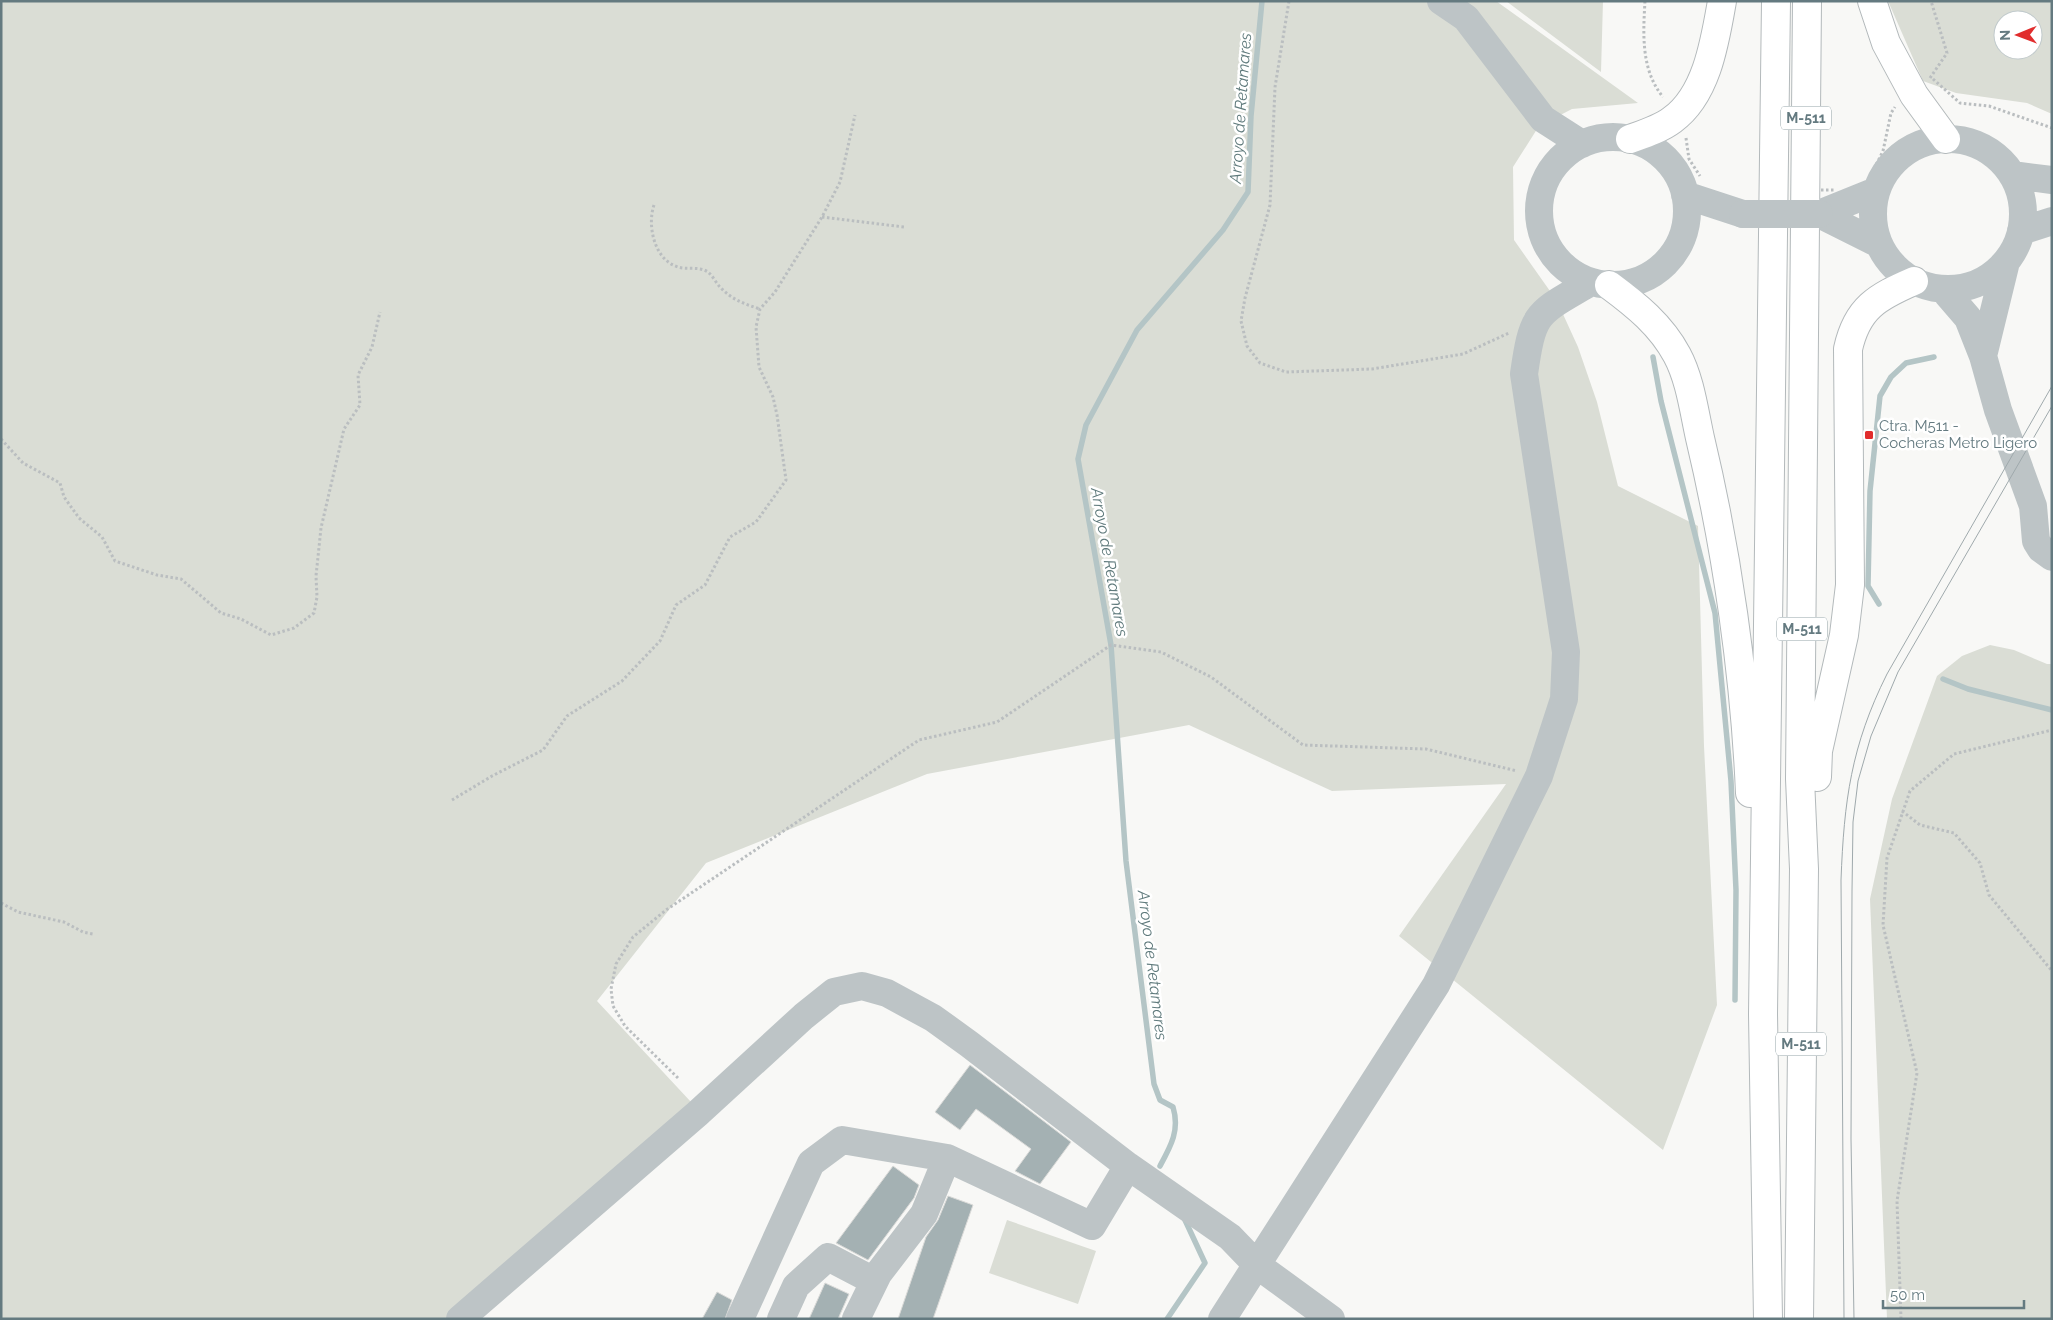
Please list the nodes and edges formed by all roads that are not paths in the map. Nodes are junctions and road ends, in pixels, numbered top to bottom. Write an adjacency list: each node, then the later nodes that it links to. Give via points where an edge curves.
1 (1441, 1): 6 (street, via 1466,18)
2 (1722, 1): 7 (highway, via 1701,82 1687,107 1661,126)
3 (1776, 1): 31 (highway, M-511)
4 (1807, 1): 30 (highway, M-511, via 1800,779)
5 (1872, 1): 8 (highway, via 1886,43 1922,86)
6 (1543, 119): 9 (street); 10 (street)
7 (1630, 139): 9 (street, via 1606,138); 14 (street, via 1666,159 1678,176)
8 (1946, 139): 11 (street, via 1966,141 1984,148); 13 (street, via 1924,143 1903,154)
9 (1582, 144): 10 (street)
10 (1555, 166): 21 (street, via 1544,188 1539,213 1548,246)
11 (2012, 175): 12 (street); 19 (street, via 2020,193)
12 (2052, 180)
13 (1874, 181): 16 (street); 20 (street, via 1874,218)
14 (1693, 186): 15 (street); 18 (street)
15 (1743, 214): 16 (street, bridge); 18 (street)
16 (1820, 214): 20 (street)
17 (2052, 221): 19 (street)
18 (1684, 231): 24 (street, via 1668,260 1656,271 1626,284)
19 (2021, 231): 22 (street)
20 (1879, 244): 23 (street, via 1893,265)
21 (1558, 260): 24 (street, via 1579,277); 26 (street)
22 (2005, 266): 25 (street, via 1990,278 1962,288); 27 (street)
23 (1914, 281): 25 (street); 30 (highway, via 1866,309 1856,320 1848,349 1850,584 1844,635 1818,751 1817,796)
24 (1600, 284): 26 (street); 31 (highway, via 1646,314 1683,366 1712,488 1742,685)
25 (1943, 289): 27 (street, via 1968,318)
26 (1540, 315): 34 (street, via 1529,338 1524,374 1566,652 1564,699 1539,776 1436,985)
27 (1983, 356): 28 (street, via 1998,410)
28 (2042, 512): 29 (street, via 2036,541)
29 (2052, 557)
30 (1804, 870): 44 (highway, M-511)
31 (1763, 1014): 43 (highway, M-511)
32 (947, 1158): 33 (street, via 1092,1226); 35 (street, via 924,1214); 36 (street, via 842,1140 811,1164)
33 (1128, 1166): 34 (street, via 1230,1237); 38 (street, via 934,1018 887,993 862,986 851,988 834,992 804,1016 697,1114)
34 (1257, 1266): 41 (street); 42 (street)
35 (874, 1281): 37 (street, via 828,1257 796,1286); 40 (street)
36 (753, 1291): 37 (street); 39 (street)
37 (784, 1312)
38 (460, 1319)
39 (740, 1319)
40 (856, 1319)
41 (1222, 1319)
42 (1331, 1319)
43 (1768, 1319)
44 (1799, 1319)

